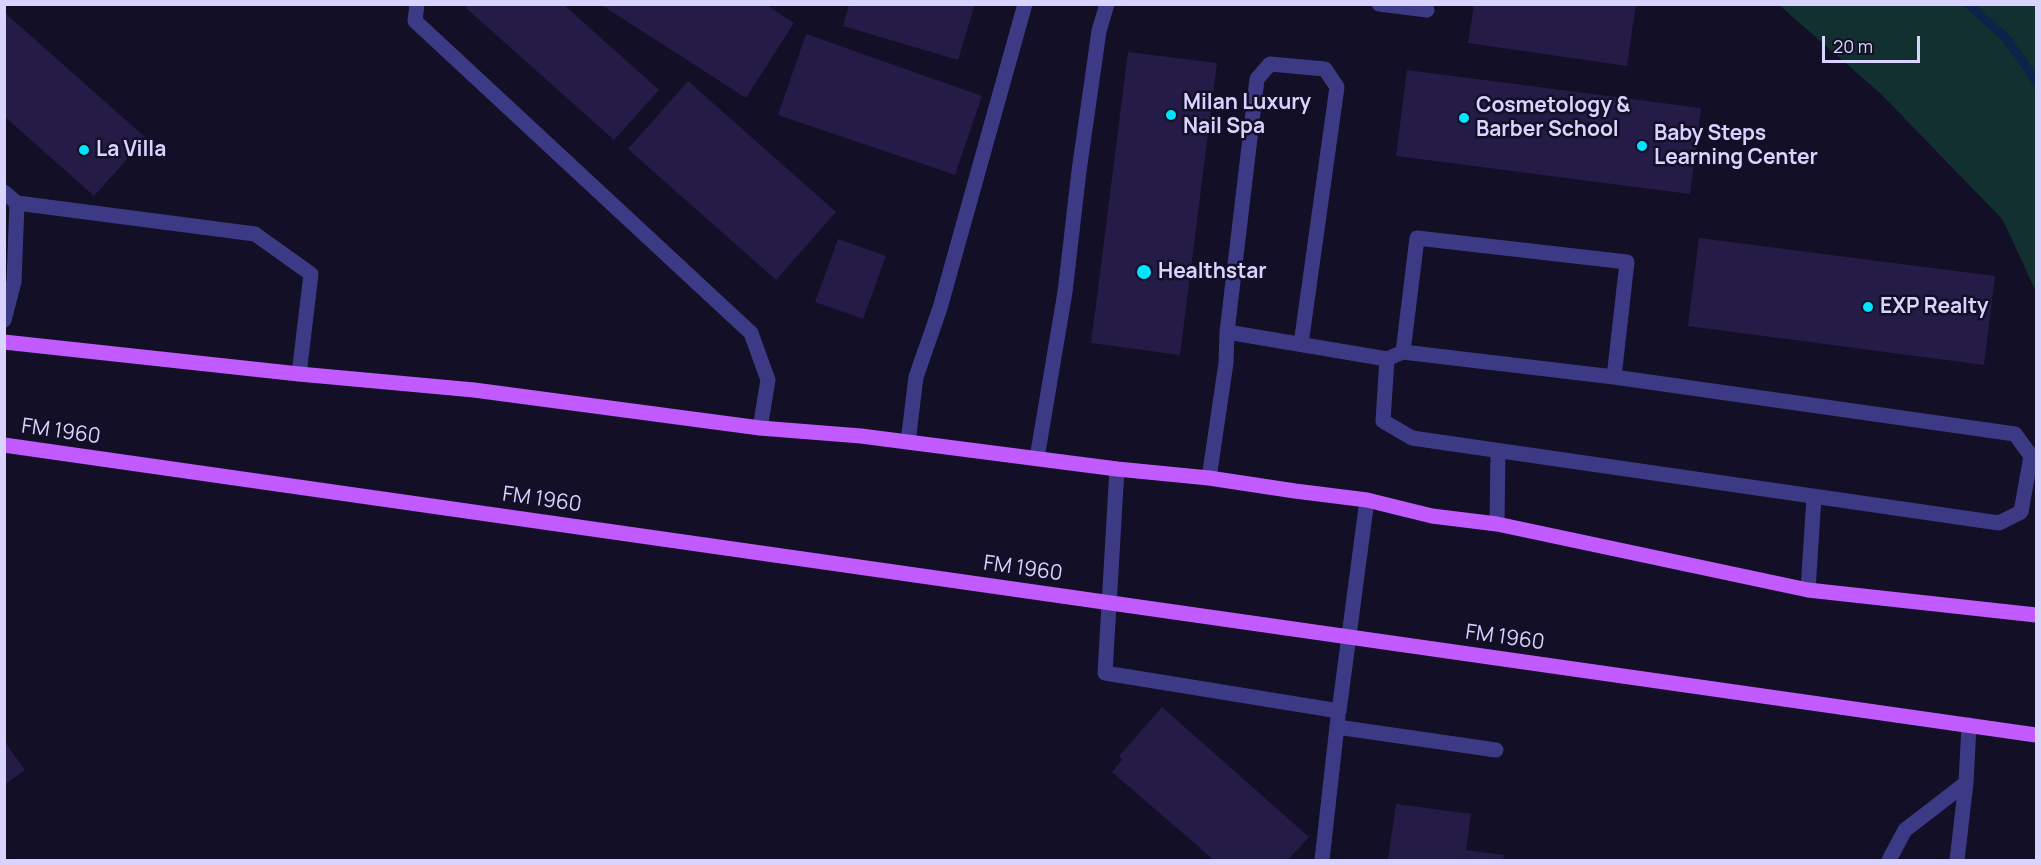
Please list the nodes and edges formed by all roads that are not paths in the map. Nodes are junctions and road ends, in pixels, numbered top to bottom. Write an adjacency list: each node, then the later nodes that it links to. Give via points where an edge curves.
1 (417, 4): 17 (lane, via 415,21 751,333 768,380)
2 (1024, 4): 18 (lane, via 940,308 916,377)
3 (1107, 4): 21 (lane, via 1099,31 1065,292)
4 (1379, 4): 5 (lane)
5 (1427, 10)
6 (4, 192): 7 (lane)
7 (17, 203): 8 (lane); 15 (lane, via 255,234 311,274)
8 (9, 281): 9 (lane)
9 (4, 320)
10 (1227, 333): 12 (lane); 12 (lane, via 1257,79 1270,64 1325,69 1337,87); 23 (lane)
11 (4, 342): 15 (main road)
12 (1301, 344): 14 (lane)
13 (1403, 352): 14 (lane); 16 (lane); 16 (lane, via 1417,238 1627,262)
14 (1387, 359): 20 (lane, via 1383,421 1413,438)
15 (299, 374): 17 (main road, via 474,390)
16 (1614, 377): 24 (lane, via 2015,434 2031,456 2021,512 1998,523)
17 (760, 428): 18 (main road)
18 (908, 442): 21 (main road)
19 (4, 445): 28 (main road, FM 1960 / FM 1960)
20 (1498, 451): 24 (lane); 26 (lane)
21 (1037, 458): 22 (main road)
22 (1117, 470): 23 (main road); 28 (lane)
23 (1209, 478): 25 (main road)
24 (1814, 497): 27 (lane)
25 (1367, 500): 26 (main road, via 1432,516); 30 (lane)
26 (1497, 524): 27 (main road)
27 (1808, 590): 29 (main road)
28 (1109, 602): 30 (main road, FM 1960 / FM 1960); 31 (lane, via 1105,673)
29 (2037, 615)
30 (1349, 637): 31 (lane); 32 (main road, FM 1960 / FM 1960)
31 (1339, 711): 33 (lane)
32 (1969, 725): 34 (main road, FM 1960 / FM 1960); 36 (lane)
33 (1337, 727): 35 (lane); 37 (lane)
34 (2035, 734)
35 (1496, 750)
36 (1966, 783): 38 (lane, via 1905,830); 39 (lane)
37 (1322, 861)
38 (1889, 861)
39 (1957, 861)

